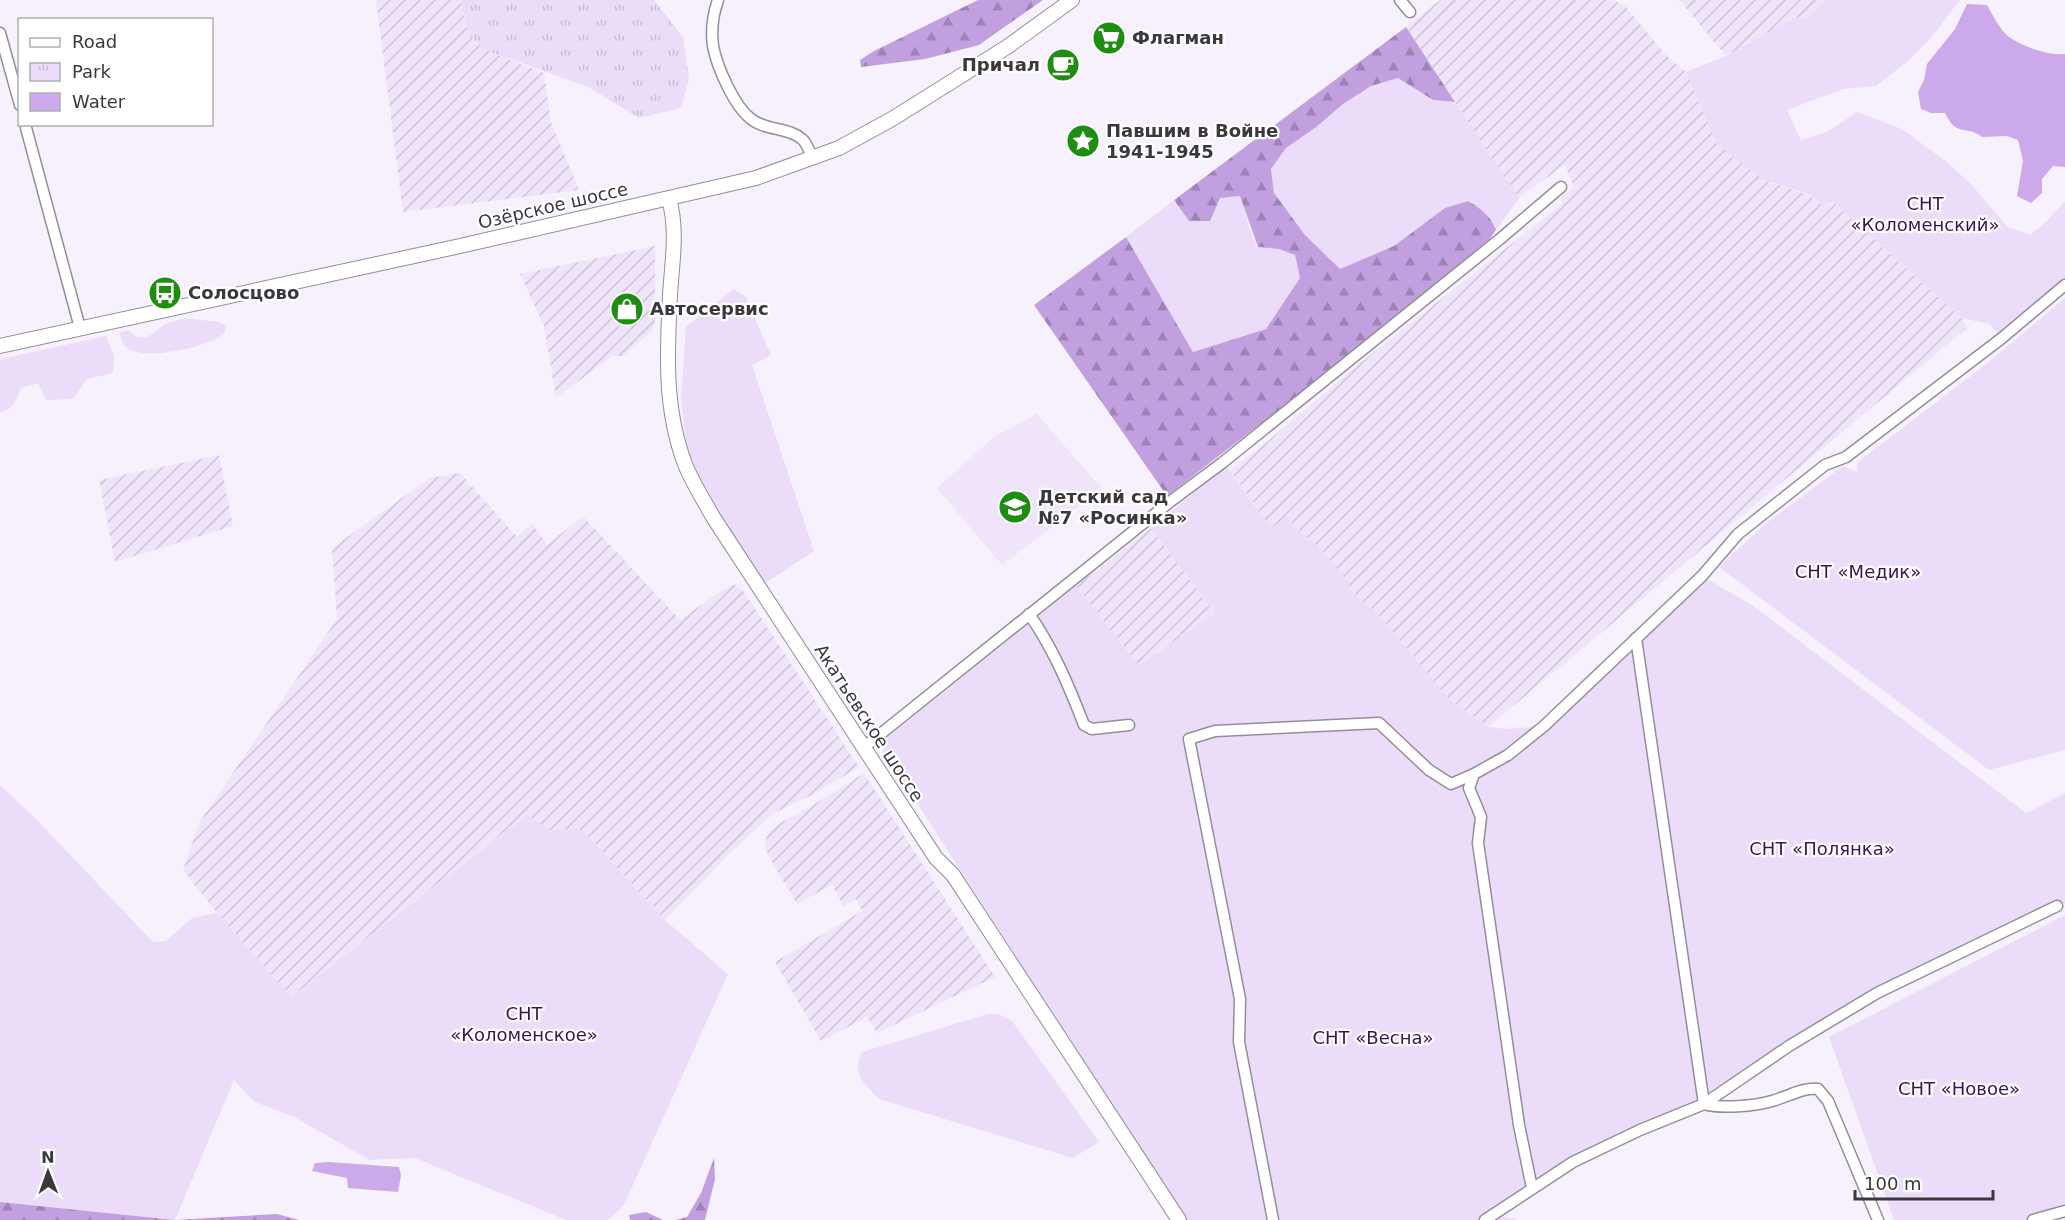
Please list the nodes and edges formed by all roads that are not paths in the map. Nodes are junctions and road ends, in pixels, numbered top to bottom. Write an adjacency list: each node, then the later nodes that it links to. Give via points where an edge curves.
1 (718, 0): 8 (street, via 713,45 736,102 750,119 764,127 804,140)
2 (1072, 0): 8 (main road, Озёрское шоссе, via 951,84)
3 (1400, 0): 4 (street)
4 (1410, 12)
5 (0, 33): 6 (street)
6 (18, 98)
7 (26, 126): 12 (street)
8 (813, 159): 10 (main road, Озёрское шоссе, via 756,178)
9 (1561, 187): 14 (street)
10 (669, 199): 12 (main road, Озёрское шоссе); 17 (main road, Акатьевское шоссе, via 675,225 668,383 672,420 685,464 712,517)
11 (2065, 285): 15 (street, via 1846,457 1825,465 1738,534 1702,576)
12 (80, 328): 13 (main road, Озёрское шоссе)
13 (0, 346)
14 (1029, 614): 16 (street, via 1066,678 1084,725 1092,729); 17 (street)
15 (1636, 638): 18 (street, via 1544,726 1508,755); 20 (street)
16 (1129, 725)
17 (863, 748): 23 (main road, Акатьевское шоссе, via 936,858 953,875)
18 (1474, 774): 21 (street, via 1469,788 1481,817 1478,843 1519,1125); 24 (street, via 1451,784 1429,770 1379,723 1215,731 1189,739 1240,999 1239,1042)
19 (2057, 906): 20 (street, via 1877,993)
20 (1704, 1104): 21 (street, via 1573,1162); 26 (street, via 1715,1107 1768,1102 1809,1088 1818,1089 1828,1101)
21 (1532, 1188): 25 (street)
22 (2065, 1210): 27 (street)
23 (1179, 1220)
24 (1273, 1220)
25 (1485, 1220)
26 (1878, 1220)
27 (2033, 1220)

